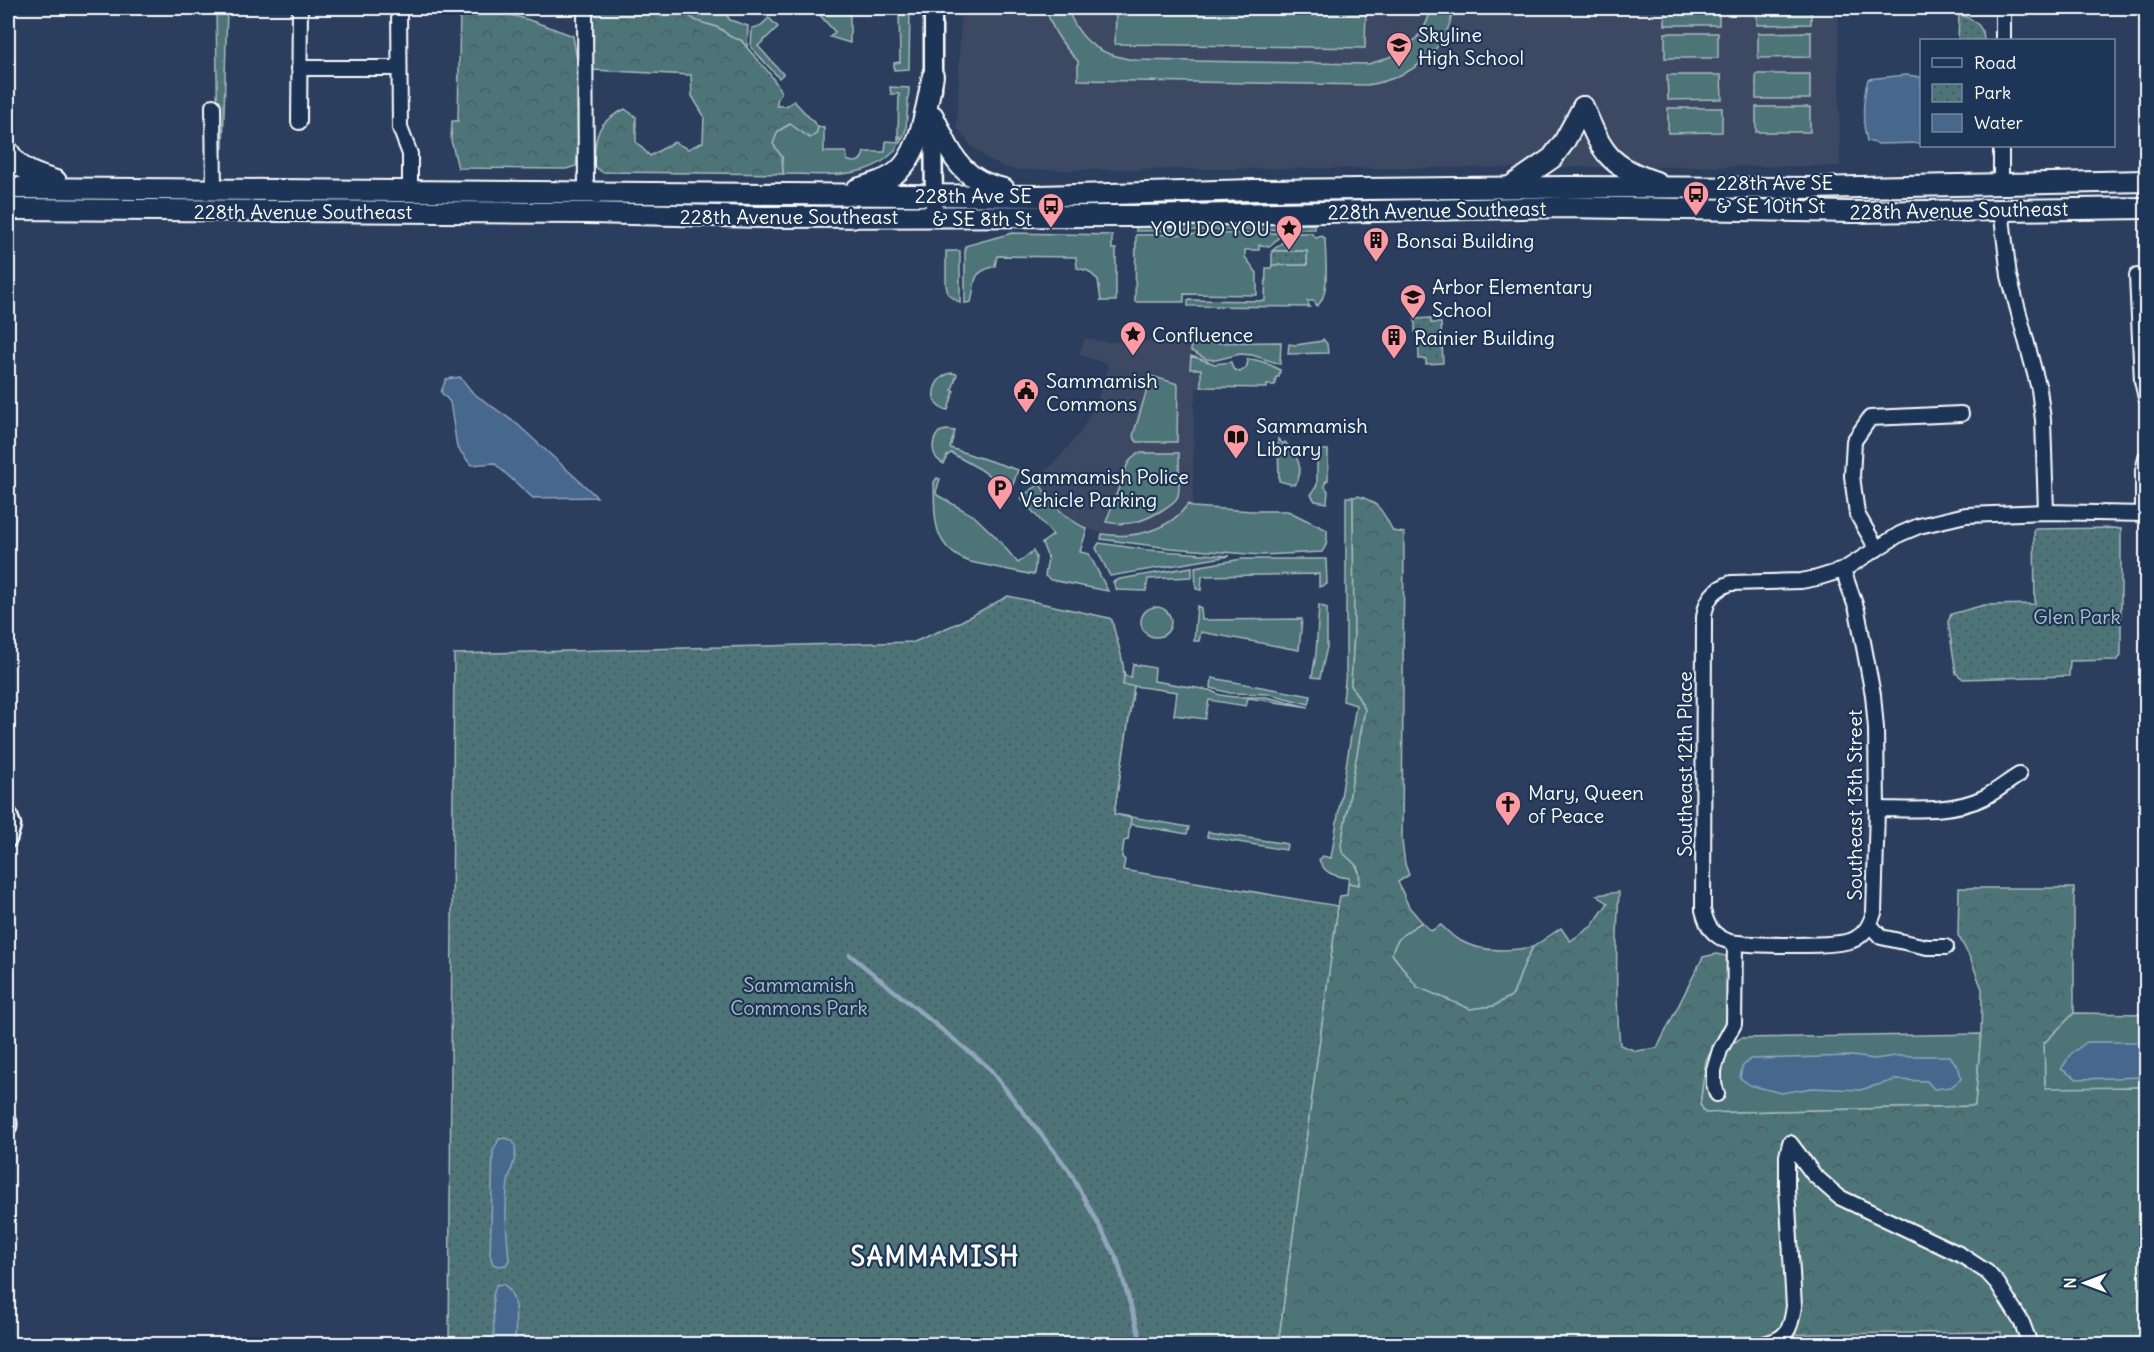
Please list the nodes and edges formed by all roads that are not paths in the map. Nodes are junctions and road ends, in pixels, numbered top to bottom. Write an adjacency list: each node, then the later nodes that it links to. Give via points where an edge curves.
1 (300, 8): 8 (street)
2 (399, 8): 9 (street)
3 (585, 8): 26 (street)
4 (933, 8): 10 (street)
5 (1994, 8): 6 (street)
6 (2003, 8): 7 (street)
7 (2003, 39)
8 (299, 68): 9 (street); 13 (street)
9 (399, 68): 25 (street, via 400,128 410,154)
10 (933, 76): 12 (street); 27 (main road, via 919,134 904,164 879,183)
11 (213, 106): 24 (street)
12 (933, 116): 28 (street); 29 (main road, via 955,161 967,174 992,187)
13 (299, 122)
14 (2001, 147): 18 (street)
15 (8, 151): 23 (main road, via 15,163 32,174 62,183)
16 (2146, 181): 17 (main road, 228th Avenue Southeast)
17 (2077, 183): 18 (main road, 228th Avenue Southeast); 32 (main road, via 2067,196 2018,197)
18 (2001, 184): 21 (main road, 228th Avenue Southeast)
19 (1509, 187): 20 (main road, 228th Avenue Southeast); 20 (main road, via 1552,158 1582,107 1598,142 1613,161 1635,175); 29 (main road, 228th Avenue Southeast)
20 (1673, 187): 21 (main road, 228th Avenue Southeast)
21 (1892, 187): 32 (main road, via 1920,198 1973,197)
22 (8, 188): 23 (main road, 228th Avenue Southeast)
23 (115, 189): 24 (main road, 228th Avenue Southeast)
24 (214, 189): 25 (main road, 228th Avenue Southeast)
25 (410, 190): 26 (main road, 228th Avenue Southeast)
26 (586, 191): 27 (main road, 228th Avenue Southeast)
27 (836, 195): 28 (main road, 228th Avenue Southeast)
28 (934, 195): 29 (main road, 228th Avenue Southeast); 33 (street)
29 (1039, 196)
30 (2146, 208): 32 (main road, 228th Avenue Southeast)
31 (8, 209): 33 (main road, 228th Avenue Southeast)
32 (2001, 209): 33 (main road, 228th Avenue Southeast, via 1852,212 1564,207 1149,216); 38 (street, via 2009,276 2039,389)
33 (934, 216)
34 (2137, 276): 35 (street)
35 (2146, 398)
36 (1961, 414): 40 (street, via 1870,418 1854,441 1852,476 1857,514)
37 (2146, 458): 39 (street)
38 (2046, 512): 39 (street); 40 (street, via 1942,519 1900,534)
39 (2145, 514)
40 (1877, 549): 41 (street)
41 (1843, 570): 43 (street, Southeast 13th Street, via 1857,610 1873,695); 47 (street, Southeast 12th Place, via 1802,581 1731,583 1720,586 1705,606 1703,910 1713,932)
42 (2019, 775): 43 (street, via 1984,798 1965,805)
43 (1877, 809): 46 (street, Southeast 13th Street, via 1875,902)
44 (8, 814): 45 (street, via 12,825)
45 (8, 839)
46 (1867, 929): 47 (street, via 1839,944); 48 (street, via 1881,937)
47 (1735, 943): 49 (street, via 1734,1024 1714,1070)
48 (1946, 947)
49 (1717, 1094)
50 (1763, 1344): 51 (street, via 1783,1338 1789,1330 1794,1306 1787,1189 1790,1143 1814,1175 1839,1197 1961,1255 1987,1272 2022,1323)
51 (2030, 1344)

